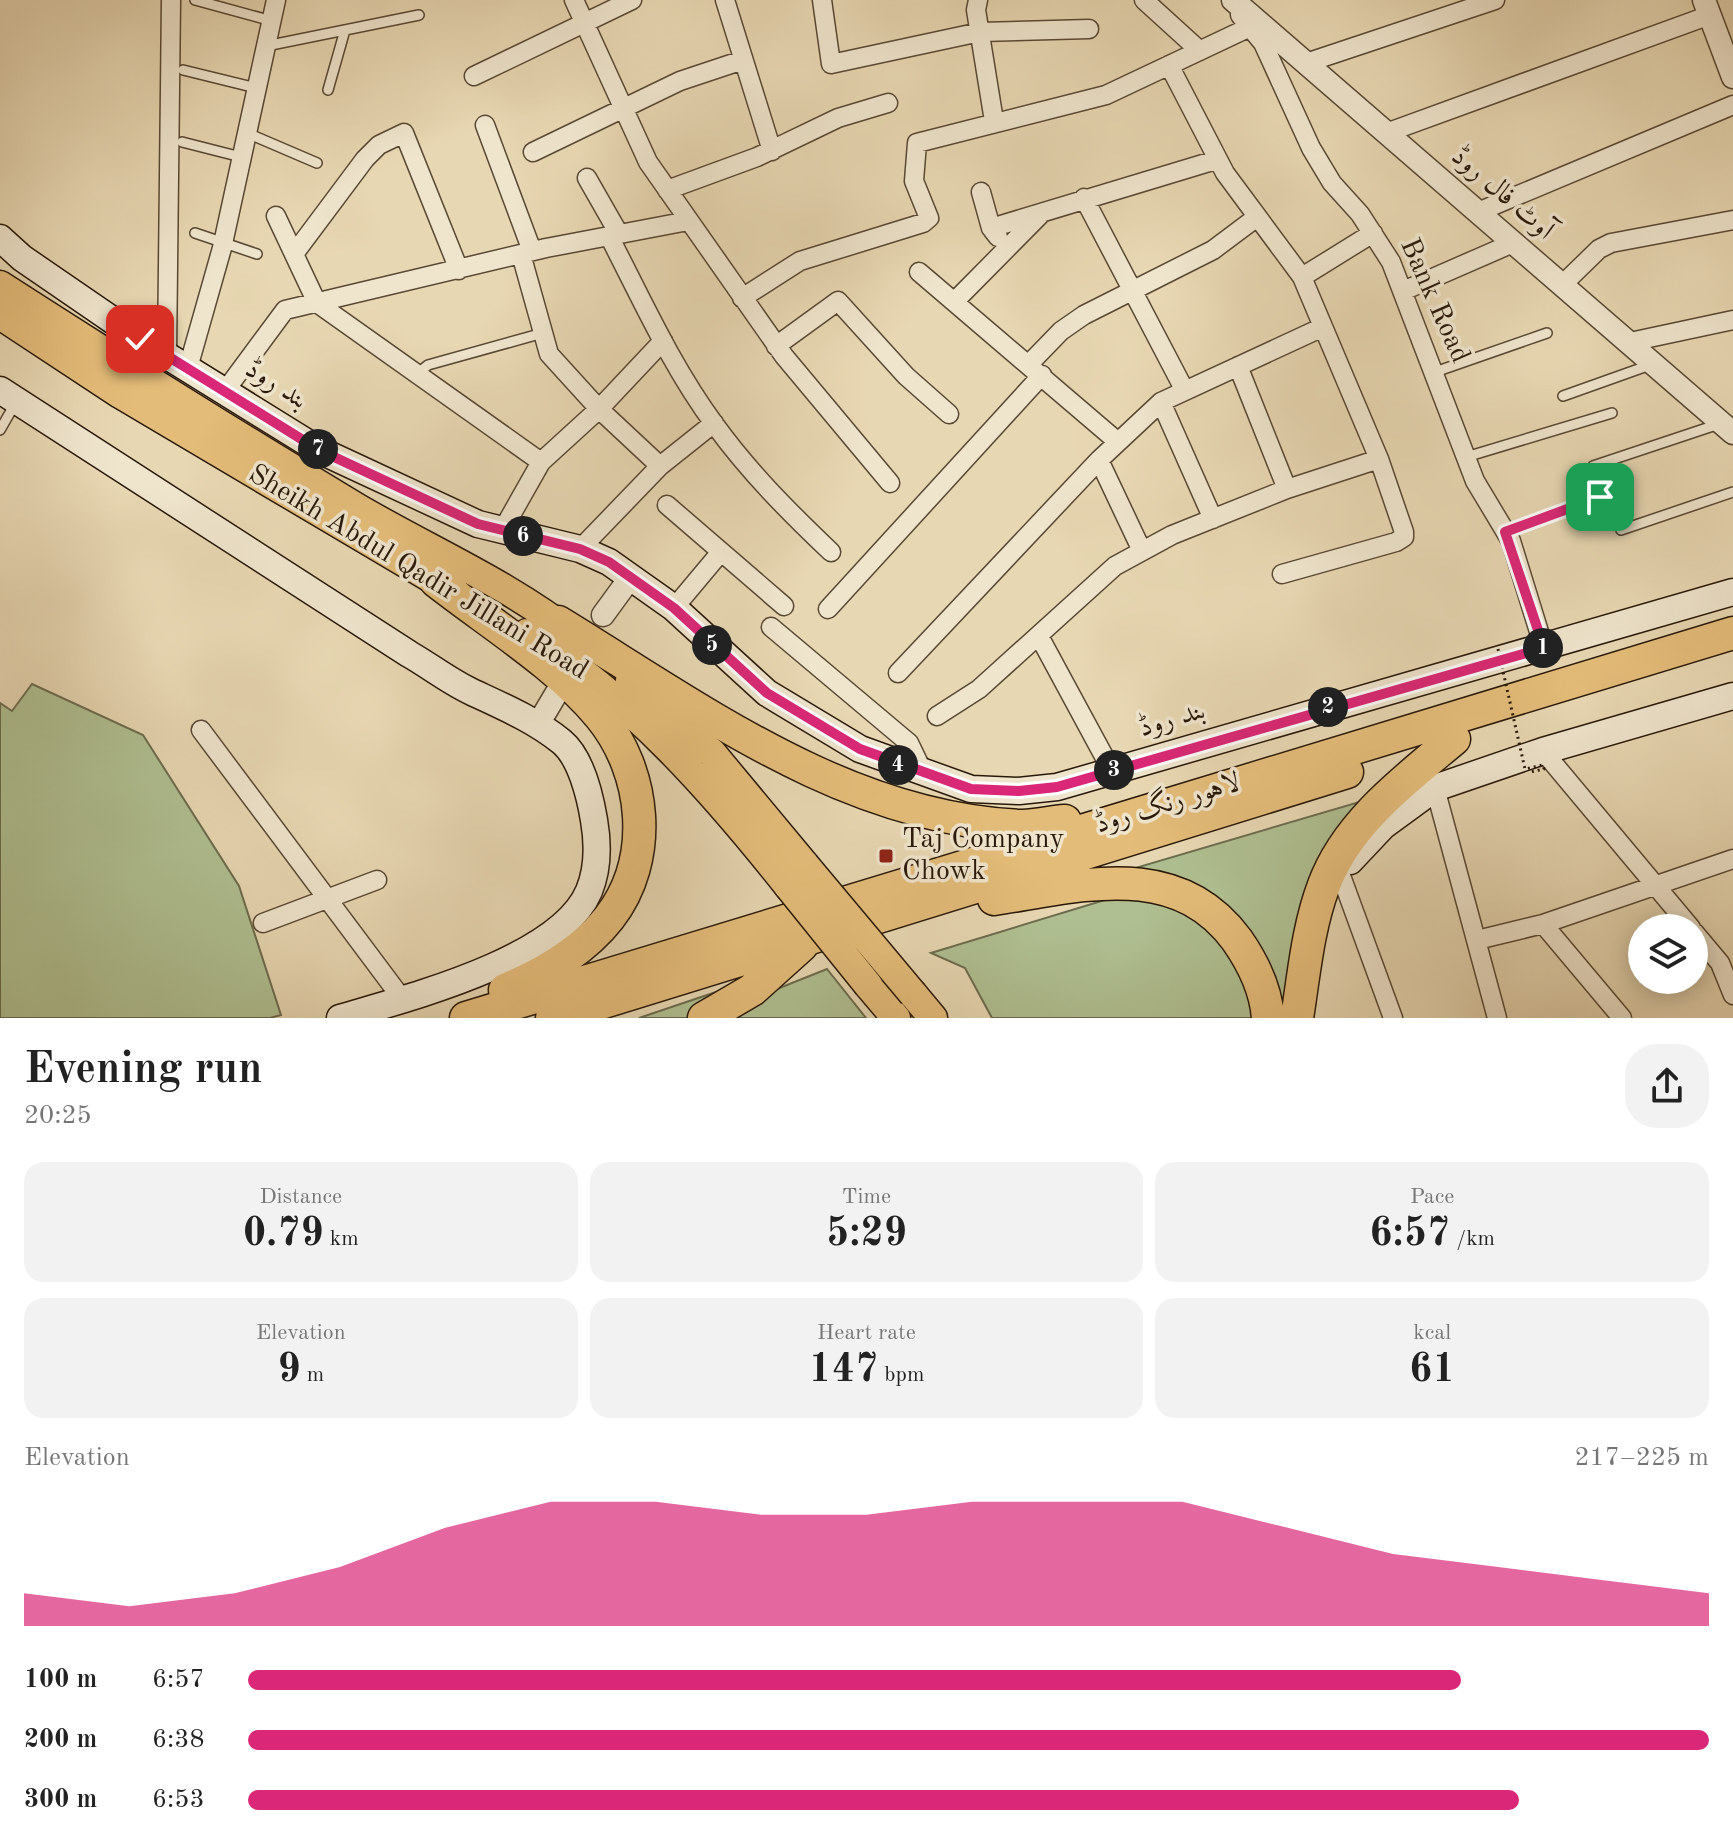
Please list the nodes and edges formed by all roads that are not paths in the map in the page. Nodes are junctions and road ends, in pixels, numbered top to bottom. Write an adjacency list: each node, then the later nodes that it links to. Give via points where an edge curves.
1 (171, 0): 82 (street)
2 (195, 0): 14 (lane)
3 (276, 0): 14 (street)
4 (574, 0): 15 (street)
5 (632, 0): 15 (street)
6 (725, 0): 22 (street)
7 (822, 0): 19 (street, via 831,64)
8 (978, 0): 19 (street)
9 (1144, 0): 21 (street)
10 (1230, 0): 16 (street, Bank Road); 23 (street, آوٹ فال روڈ)
11 (1495, 0): 23 (street)
12 (1707, 7): 27 (street); 36 (street)
13 (419, 15): 18 (lane)
14 (272, 21): 20 (street)
15 (584, 23): 26 (street); 32 (street)
16 (1250, 27): 21 (street); 55 (street, Bank Road, via 1263,43 1311,148)
17 (1089, 29): 19 (street)
18 (345, 30): 20 (lane); 29 (lane)
19 (980, 32): 33 (street)
20 (266, 46): 28 (street)
21 (1200, 51): 24 (street)
22 (743, 60): 32 (street, via 680,81); 38 (street)
23 (1306, 63): 36 (street, آوٹ فال روڈ)
24 (1169, 65): 33 (street, via 1106,95); 41 (street)
25 (183, 70): 28 (lane)
26 (474, 76)
27 (1733, 77)
28 (256, 88): 35 (street)
29 (328, 90)
30 (888, 103): 38 (street, via 838,118)
31 (1733, 105): 48 (street)
32 (624, 111): 39 (street); 44 (street)
33 (994, 121): 71 (street, via 917,143 914,181 929,218 923,223 800,261)
34 (485, 125): 61 (street)
35 (247, 133): 40 (street); 42 (lane)
36 (1386, 133): 48 (street, آوٹ فال روڈ)
37 (182, 142): 40 (lane)
38 (772, 151): 44 (street)
39 (533, 152)
40 (241, 157): 58 (street)
41 (1216, 160): 46 (street); 50 (street)
42 (317, 163)
43 (587, 178): 56 (street)
44 (667, 190): 52 (street)
45 (981, 192): 53 (street)
46 (1084, 198): 47 (street); 69 (street)
47 (1044, 212): 53 (street); 60 (street)
48 (1478, 212): 59 (street, آوٹ فال روڈ)
49 (276, 216): 63 (street)
50 (1257, 217): 66 (street); 69 (street, via 1213,250)
51 (1733, 220): 68 (street, via 1611,243)
52 (688, 221): 56 (street); 71 (street)
53 (991, 228): 60 (street)
54 (195, 233): 58 (lane)
55 (1373, 233): 66 (street); 70 (street, Bank Road)
56 (614, 235): 61 (street); 79 (street)
57 (0, 238): 82 (main road, بند روڈ)
58 (223, 242): 62 (lane); 82 (street)
59 (1513, 243): 68 (street, آوٹ فال روڈ); 70 (street)
60 (1007, 248): 72 (street)
61 (526, 253): 64 (street); 77 (street)
62 (257, 254)
63 (294, 254): 64 (street, via 365,159 404,133); 73 (street)
64 (459, 270): 73 (street)
65 (919, 272): 72 (street)
66 (1302, 277): 76 (street)
67 (0, 285): 127 (main road, Sheikh Abdul Qadir Jillani Road, via 181,402)
68 (1562, 285): 80 (street, آوٹ فال روڈ)
69 (1133, 289): 85 (street, via 1061,331); 89 (street)
70 (1403, 291): 86 (street, Bank Road)
71 (742, 298): 81 (street)
72 (955, 301): 85 (street)
73 (317, 303): 87 (street); 88 (street, via 285,310)
74 (0, 315): 121 (main road, Sheikh Abdul Qadir Jillani Road, via 120,394)
75 (1733, 320): 80 (street)
76 (1323, 327): 84 (street); 101 (street)
77 (543, 333): 87 (lane, via 428,365); 93 (street, via 549,354)
78 (1547, 333): 86 (lane)
79 (663, 341): 93 (street); 96 (street)
80 (1630, 342): 83 (street, آوٹ فال روڈ)
81 (776, 346): 95 (street, via 838,301 906,376); 106 (street)
82 (178, 362): 88 (main road, بند روڈ)
83 (1653, 364): 91 (lane); 97 (street, آوٹ فال روڈ)
84 (1238, 366): 89 (street); 107 (street)
85 (1036, 369): 99 (street); 125 (street)
86 (1435, 372): 100 (street, Bank Road)
87 (417, 374): 103 (street)
88 (225, 391): 113 (main road, بند روڈ, via 319,450)
89 (1185, 391): 92 (street)
90 (8, 395): 98 (lane); 137 (main road, via 421,661)
91 (1563, 396)
92 (1161, 402): 99 (street); 111 (street)
93 (599, 409): 103 (street); 104 (street)
94 (1612, 413): 100 (lane)
95 (949, 414)
96 (714, 423): 104 (street); 117 (street, via 773,497)
97 (1727, 428): 105 (lane)
98 (0, 430)
99 (1118, 442): 102 (street)
100 (1466, 457): 114 (street, Bank Road)
101 (1379, 459): 107 (street); 119 (street, via 1404,537)
102 (1099, 460): 116 (street); 133 (street)
103 (541, 462): 113 (street)
104 (660, 466): 115 (street)
105 (1593, 466)
106 (890, 483)
107 (1287, 489): 111 (street)
108 (1733, 492): 112 (lane)
109 (1600, 497): 114 (lane)
110 (667, 505): 118 (street)
111 (1213, 519): 116 (street)
112 (1621, 530)
113 (502, 531): 115 (main road, بند روڈ)
114 (1505, 532): 131 (street, Bank Road)
115 (580, 549): 120 (main road, بند روڈ)
116 (1142, 551): 130 (street, via 1092,583)
117 (831, 552)
118 (720, 553): 123 (street); 124 (street)
119 (1282, 574)
120 (630, 578): 124 (main road, بند روڈ); 126 (street)
121 (436, 581): 147 (main road, Sheikh Abdul Qadir Jillani Road, via 530,635 617,697); 161 (highway, via 600,716 619,744 641,816 638,853 626,890 587,942 542,972)
122 (1733, 592): 131 (main road, بند روڈ)
123 (784, 606)
124 (674, 608): 142 (main road, بند روڈ, via 767,693 806,720)
125 (828, 609)
126 (603, 615)
127 (558, 622): 144 (highway, via 787,759 910,810 1026,826); 147 (main road, Sheikh Abdul Qadir Jillani Road, via 712,753)
128 (771, 627): 142 (street, via 909,743)
129 (1733, 633): 144 (highway, لاہور رنگ روڈ)
130 (1039, 636): 136 (street, via 979,689); 141 (street)
131 (1544, 648): 141 (main road, بند روڈ)
132 (1733, 655): 139 (highway, لاہور رنگ روڈ)
133 (898, 673)
134 (556, 694): 137 (street)
135 (1733, 696): 140 (main road)
136 (937, 716)
137 (537, 726): 159 (main road, via 564,743 580,769 598,846 589,891 567,923 530,949)
138 (201, 730): 150 (street)
139 (1454, 739): 151 (highway, لاہور رنگ روڈ); 168 (highway, via 1348,839 1317,904)
140 (1536, 762): 143 (main road); 149 (street)
141 (1112, 771): 142 (main road, بند روڈ, via 1057,787 1019,791 971,789)
142 (924, 774)
143 (1435, 788): 146 (main road, via 1383,826); 156 (street)
144 (1127, 818): 162 (highway, لاہور رنگ روڈ, bridge)
145 (1733, 859): 149 (street)
146 (1340, 873): 169 (main road, via 1326,913); 170 (street)
147 (797, 876): 165 (main road, bridge, via 868,985); 166 (main road, bridge)
148 (377, 880): 150 (street)
149 (1655, 887): 152 (street); 154 (street)
150 (324, 898): 153 (street); 159 (street)
151 (898, 910): 155 (highway, لاہور رنگ روڈ, bridge); 167 (highway, via 1114,882 1178,891 1205,905 1248,956)
152 (1678, 914)
153 (263, 923)
154 (1543, 924): 156 (street); 172 (street)
155 (811, 938): 163 (highway, لاہور رنگ روڈ); 164 (highway, via 752,990)
156 (1477, 940): 171 (street)
157 (1708, 949): 158 (street)
158 (1733, 995)
159 (403, 1000): 160 (main road)
160 (340, 1018)
161 (448, 1018)
162 (466, 1018)
163 (552, 1018)
164 (704, 1018)
165 (896, 1018)
166 (933, 1018)
167 (1268, 1018)
168 (1297, 1018)
169 (1311, 1018)
170 (1393, 1018)
171 (1497, 1018)
172 (1622, 1018)

